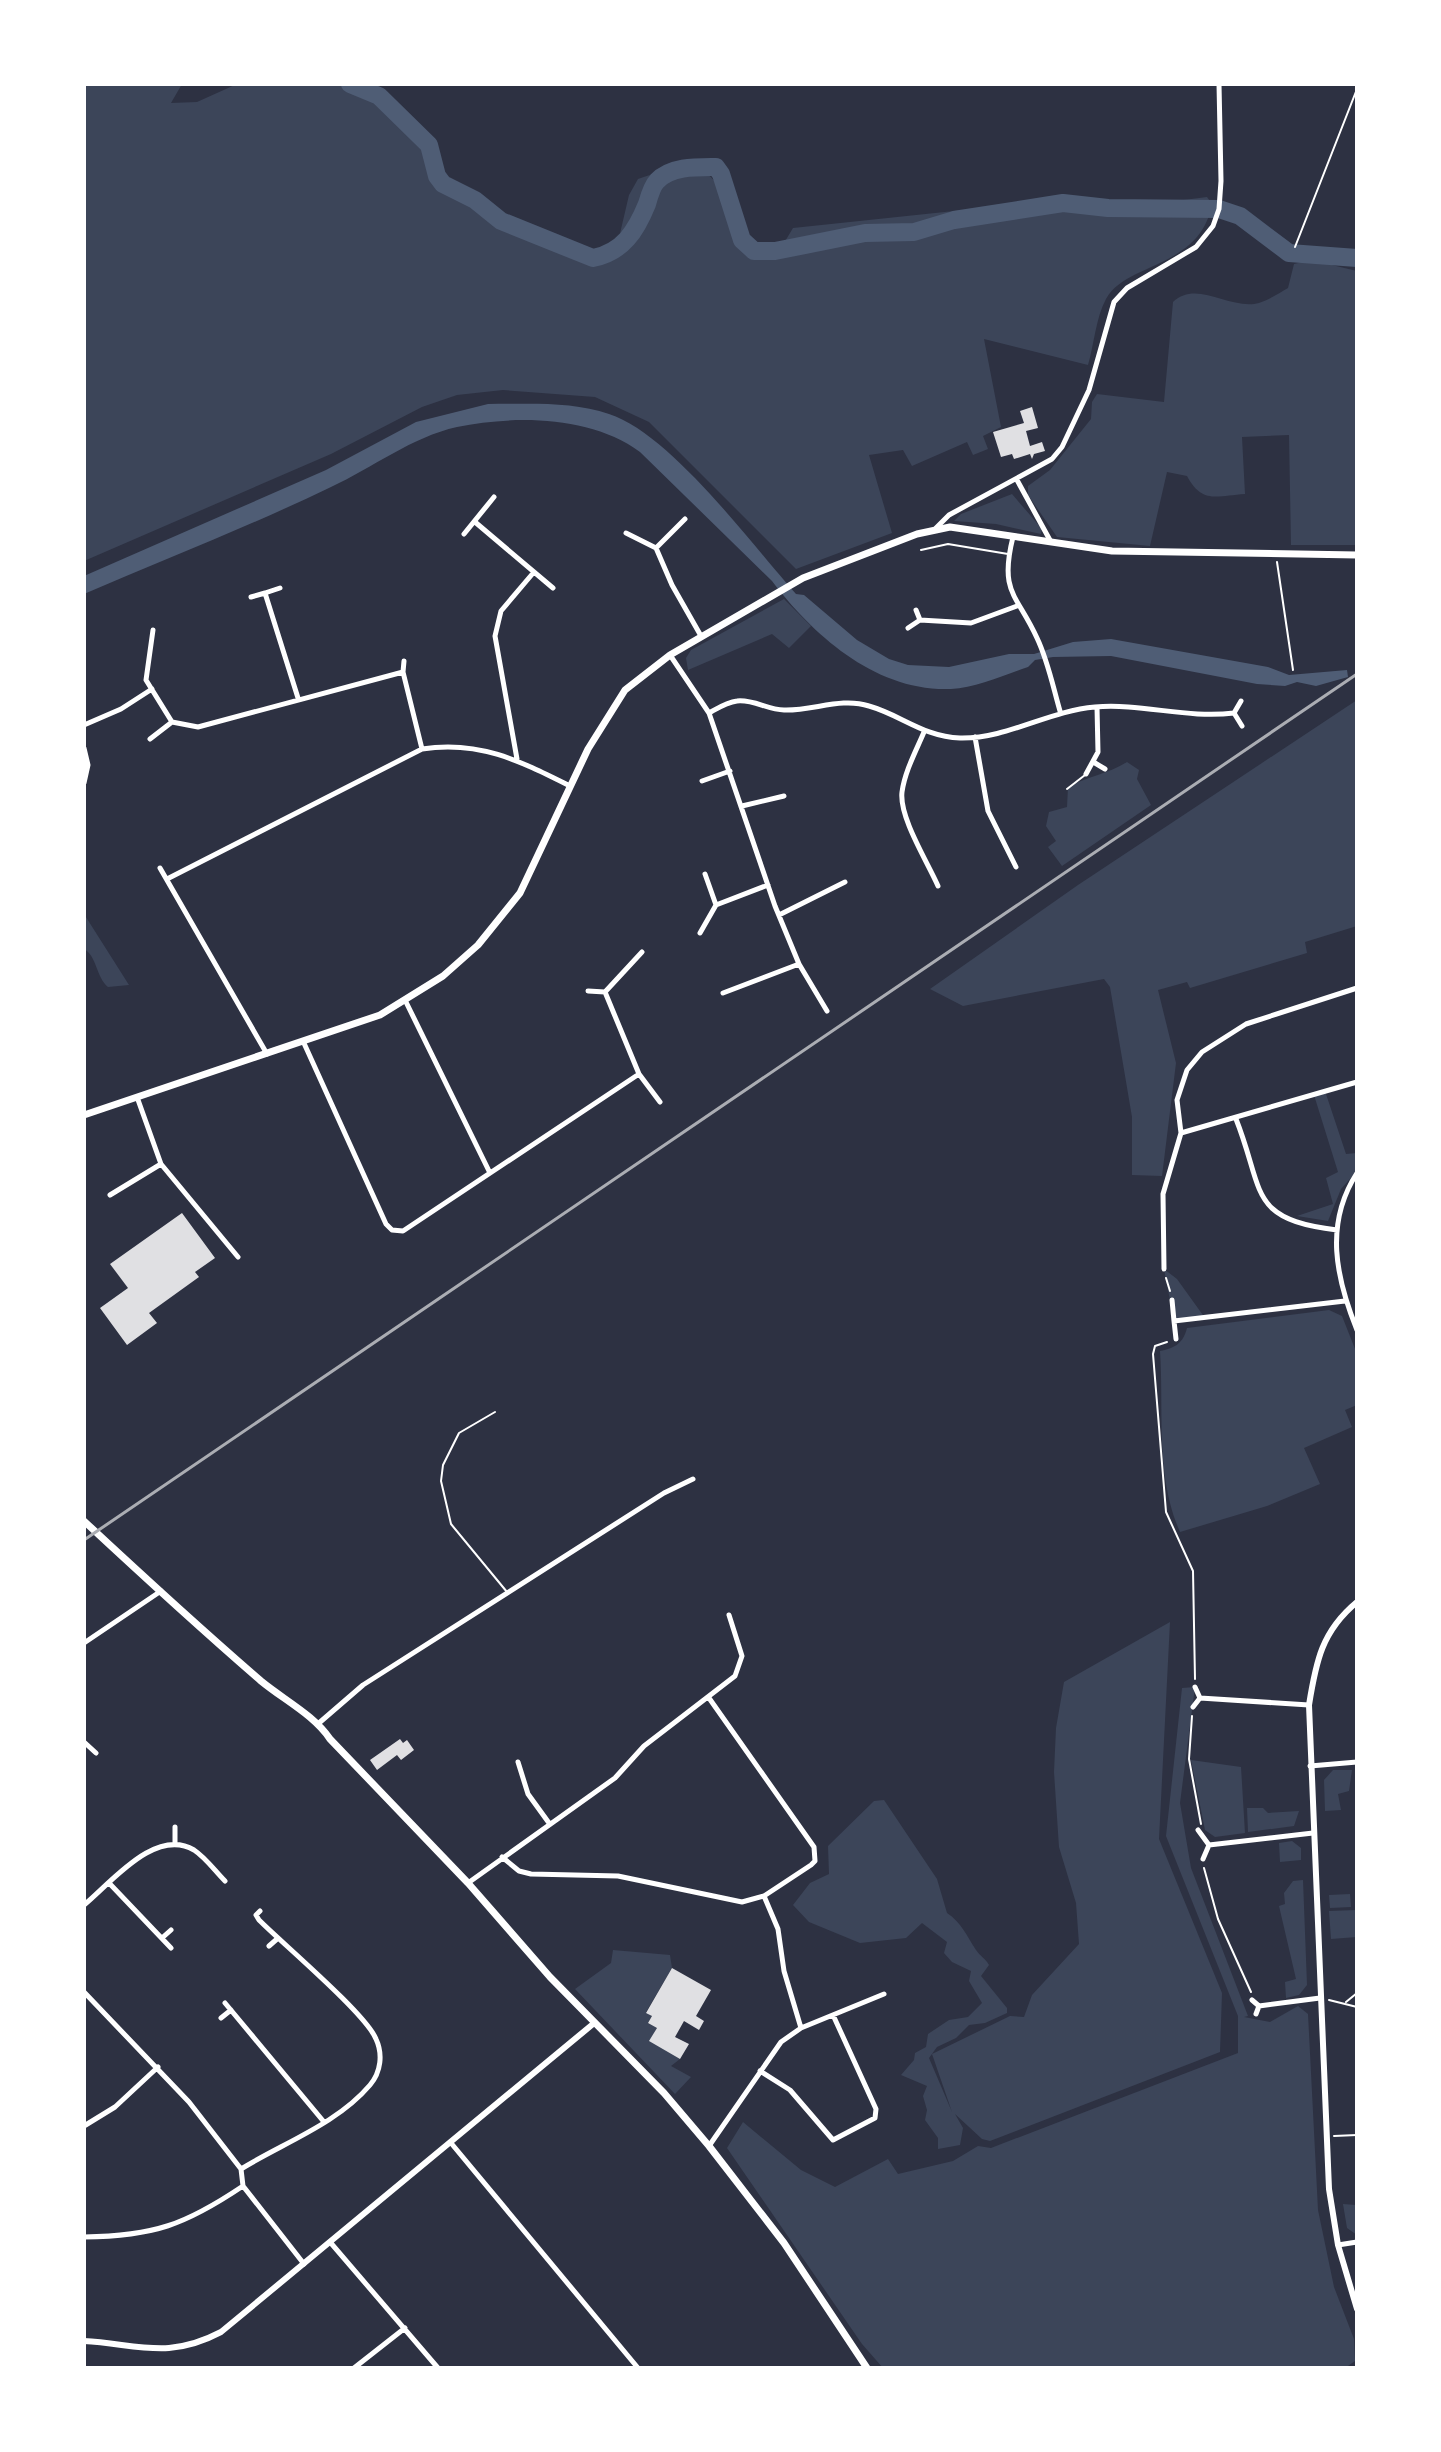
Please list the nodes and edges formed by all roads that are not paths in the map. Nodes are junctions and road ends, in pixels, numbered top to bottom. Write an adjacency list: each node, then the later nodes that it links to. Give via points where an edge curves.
1 (1219, 84): 2 (street, via 1221,181 1213,226 1196,247 1127,288 1114,302 1093,378 1062,447)
2 (1017, 480): 6 (street, via 949,515); 10 (street)
3 (494, 497): 5 (street)
4 (685, 519): 11 (street)
5 (475, 522): 8 (street); 15 (street)
6 (936, 528): 9 (main road); 25 (main road, via 796,581)
7 (626, 533): 11 (street)
8 (464, 534)
9 (1013, 537): 10 (main road); 13 (street)
10 (1051, 543): 14 (main road, via 1147,552)
11 (656, 548): 25 (street)
12 (921, 550): 13 (lane, via 948,544)
13 (1009, 554): 20 (street, via 1009,583)
14 (1357, 555)
15 (534, 572): 17 (street); 44 (street, via 501,611 495,636)
16 (280, 588): 18 (street)
17 (553, 588)
18 (265, 593): 19 (street); 30 (street)
19 (251, 597)
20 (1017, 606): 22 (street, via 971,623); 33 (street, via 1039,641)
21 (916, 610): 22 (street)
22 (920, 620): 23 (street)
23 (908, 628)
24 (153, 630): 29 (street, via 145,671)
25 (701, 636): 26 (main road)
26 (670, 655): 34 (street); 51 (main road, via 614,703)
27 (404, 661): 28 (street)
28 (403, 672): 30 (street); 43 (street)
29 (152, 689): 36 (street); 37 (street)
30 (298, 698): 36 (street, via 208,727)
31 (1241, 701): 35 (street)
32 (1097, 707): 33 (street); 35 (street, via 1130,706 1191,716); 45 (street)
33 (1060, 711): 40 (street)
34 (709, 713): 39 (street, via 737,701 782,710 855,703 880,709); 47 (street)
35 (1234, 713): 38 (street)
36 (172, 722): 41 (street)
37 (84, 725)
38 (1242, 726)
39 (924, 732): 40 (street); 61 (street, via 902,797)
40 (975, 737): 55 (street, via 988,811)
41 (150, 739)
42 (84, 748): 50 (street)
43 (422, 749): 44 (street, via 477,747); 58 (street)
44 (517, 759): 51 (street)
45 (1095, 763): 46 (street); 48 (street)
46 (1105, 769)
47 (730, 771): 49 (street); 54 (street)
48 (1086, 774): 52 (lane)
49 (702, 781)
50 (84, 783)
51 (570, 786): 71 (main road, via 532,874 507,911 461,961)
52 (1067, 789)
53 (784, 796): 54 (street)
54 (742, 806): 60 (street)
55 (1016, 867)
56 (160, 868): 58 (street)
57 (705, 874): 62 (street)
58 (167, 879): 74 (street)
59 (845, 882): 63 (street)
60 (768, 885): 62 (street); 63 (street)
61 (938, 886)
62 (716, 905): 64 (street)
63 (779, 915): 66 (street)
64 (700, 933)
65 (642, 952): 69 (street)
66 (799, 964): 70 (street); 72 (street)
67 (1357, 988): 81 (street, via 1246,1024 1202,1052 1187,1070 1177,1100)
68 (588, 991): 69 (street)
69 (605, 992): 75 (street)
70 (723, 993)
71 (406, 1002): 73 (main road); 83 (street)
72 (827, 1011)
73 (303, 1041): 74 (main road); 83 (street, via 386,1224 395,1231 409,1227)
74 (267, 1054): 77 (main road)
75 (639, 1074): 78 (street); 83 (street)
76 (1357, 1082): 80 (street)
77 (137, 1097): 79 (main road); 82 (street)
78 (660, 1102)
79 (84, 1115)
80 (1236, 1119): 81 (street); 86 (street, via 1261,1195 1272,1211 1284,1220)
81 (1181, 1133): 88 (street, via 1163,1194)
82 (161, 1164): 85 (street); 87 (street)
83 (489, 1171)
84 (1357, 1173): 86 (street, via 1345,1194)
85 (110, 1195)
86 (1337, 1230): 90 (street, via 1337,1274)
87 (238, 1257)
88 (1164, 1269)
89 (1172, 1300): 91 (street)
90 (1345, 1301): 91 (street); 92 (street)
91 (1174, 1321): 93 (street)
92 (1357, 1330)
93 (1176, 1339)
94 (495, 1412): 98 (lane, via 459,1433 441,1481 451,1524)
95 (693, 1479): 98 (street)
96 (84, 1521): 97 (main road)
97 (161, 1591): 101 (street); 107 (main road, via 262,1681)
98 (507, 1592): 107 (street, via 363,1685)
99 (1357, 1602): 105 (street, via 1337,1618 1323,1644)
100 (729, 1615): 103 (street, via 742,1656 738,1672)
101 (84, 1643)
102 (1195, 1687): 104 (street)
103 (709, 1698): 113 (street, via 644,1746 615,1778); 124 (street, via 814,1847 811,1865)
104 (1200, 1698): 105 (street); 106 (street)
105 (1309, 1705): 112 (street)
106 (1193, 1707)
107 (319, 1723): 122 (main road)
108 (84, 1742): 109 (street)
109 (96, 1753)
110 (518, 1762): 113 (street, via 528,1794)
111 (1357, 1762): 112 (street)
112 (1310, 1766): 116 (street)
113 (549, 1823): 119 (street)
114 (175, 1827): 117 (street)
115 (1198, 1830): 118 (street)
116 (1313, 1833): 118 (street); 134 (street)
117 (175, 1844): 121 (street, via 194,1851); 123 (street, via 154,1849)
118 (1209, 1845): 120 (street)
119 (502, 1857): 122 (street); 124 (street, via 531,1874 618,1876 742,1902)
120 (1203, 1859)
121 (225, 1881)
122 (468, 1883): 142 (main road)
123 (110, 1884): 125 (street); 128 (street)
124 (764, 1896): 143 (street, via 778,1929)
125 (84, 1905)
126 (260, 1911): 129 (street, via 256,1917)
127 (171, 1930): 128 (street)
128 (162, 1938): 131 (street)
129 (277, 1939): 130 (street); 146 (street, via 370,2028 380,2053 373,2083)
130 (269, 1946)
131 (171, 1948)
132 (84, 1992): 144 (street)
133 (884, 1994): 140 (street)
134 (1320, 1998): 137 (street); 155 (street, via 1329,2189)
135 (1252, 2000): 137 (street)
136 (225, 2003): 138 (street)
137 (1259, 2006): 139 (street)
138 (231, 2010): 141 (street); 146 (street)
139 (1256, 2014)
140 (833, 2015): 143 (street); 145 (street, via 876,2109 875,2118 833,2140 790,2090)
141 (221, 2018)
142 (593, 2024): 148 (street); 149 (main road)
143 (801, 2028): 145 (street, via 781,2042)
144 (158, 2067): 147 (street, via 115,2107); 150 (street)
145 (760, 2071): 149 (street)
146 (324, 2122): 150 (street)
147 (84, 2126)
148 (451, 2143): 153 (street); 162 (street)
149 (709, 2146): 163 (main road, via 784,2243)
150 (241, 2169): 151 (street)
151 (243, 2186): 152 (street, via 199,2216 164,2229); 156 (street)
152 (84, 2237)
153 (330, 2242): 156 (street); 158 (street)
154 (1357, 2242): 155 (street)
155 (1338, 2245): 157 (street)
156 (304, 2264): 159 (street, via 231,2324 200,2342 162,2351)
157 (1357, 2309)
158 (405, 2328): 160 (street); 161 (street)
159 (84, 2341)
160 (354, 2368)
161 (438, 2368)
162 (638, 2368)
163 (867, 2368)

